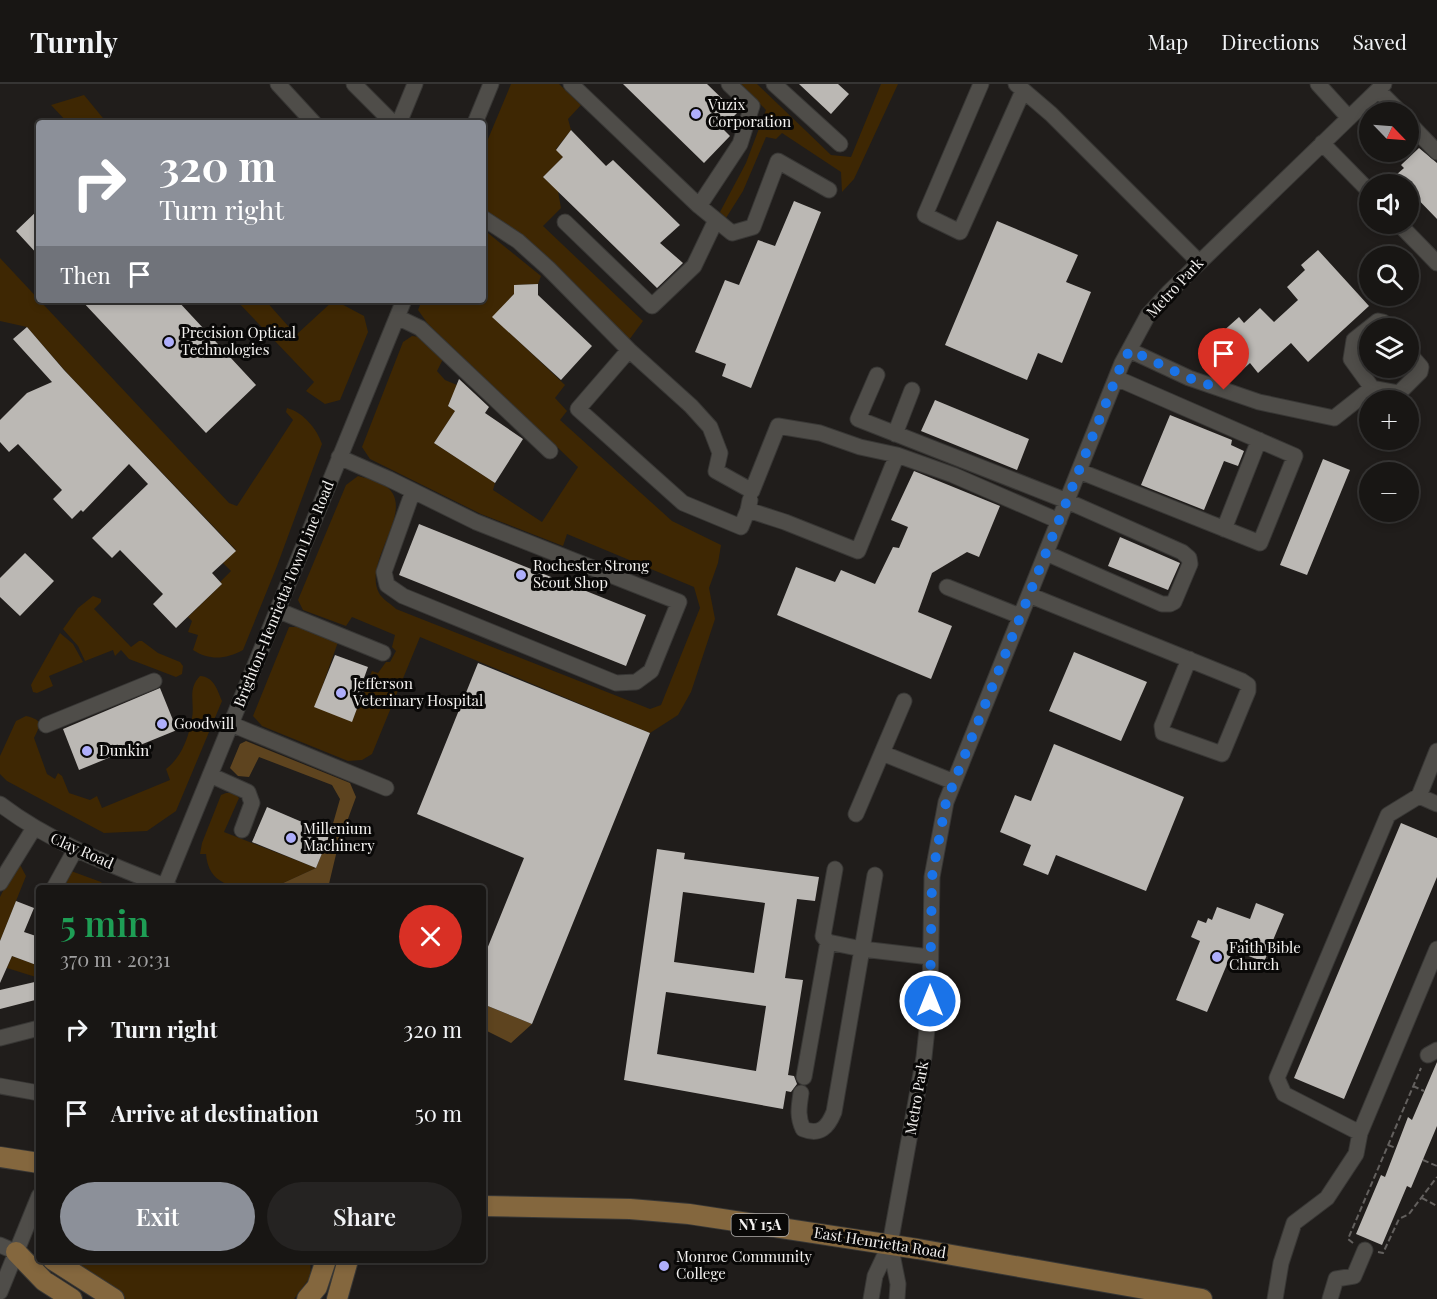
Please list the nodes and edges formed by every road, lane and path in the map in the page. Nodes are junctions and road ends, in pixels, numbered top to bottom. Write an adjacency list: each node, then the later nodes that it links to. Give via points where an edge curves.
1 (278, 84): 14 (street)
2 (354, 84): 15 (street)
3 (415, 84): 16 (street)
4 (491, 84): 17 (street)
5 (571, 84): 24 (street)
6 (729, 84): 24 (street, via 752,106 740,144)
7 (774, 84): 20 (street)
8 (981, 84): 10 (street, via 925,215 960,232)
9 (1318, 84): 13 (street)
10 (1019, 87): 29 (street)
11 (1381, 87): 12 (street); 13 (street, Metro Park)
12 (1392, 102)
13 (1349, 118): 19 (street, Metro Park)
14 (311, 120)
15 (390, 120)
16 (400, 120)
17 (476, 120)
18 (1419, 133): 21 (street)
19 (1322, 143): 22 (street); 29 (street, Metro Park)
20 (840, 144)
21 (1437, 152)
22 (1359, 181)
23 (830, 190): 26 (street, via 778,161 753,227 732,233)
24 (699, 206): 26 (street)
25 (486, 220): 34 (street, via 525,248)
26 (717, 220): 27 (street, via 694,266 652,306)
27 (564, 222)
28 (1409, 234): 30 (street)
29 (1199, 261): 35 (street, Metro Park, via 1148,315)
30 (1437, 263)
31 (403, 303): 32 (street, Brighton-Henrietta Town Line Road)
32 (397, 317): 45 (street, via 420,328); 47 (street, Brighton-Henrietta Town Line Road)
33 (1359, 336): 36 (street, via 1354,340 1352,359)
34 (629, 350): 50 (street, via 710,427 720,453 716,471); 52 (street, via 578,409 683,503 741,527)
35 (1130, 350): 38 (street, Metro Park); 41 (street, via 1189,378 1259,402 1334,418)
36 (1359, 369)
37 (877, 375): 43 (street, via 858,419)
38 (1116, 378): 44 (street); 48 (street, Metro Park)
39 (1365, 378): 41 (street)
40 (1414, 378): 41 (street, via 1399,393)
41 (1372, 388)
42 (912, 390): 43 (street)
43 (895, 434): 51 (street)
44 (1259, 440): 54 (street); 54 (street, via 1295,456 1260,543)
45 (550, 451)
46 (897, 455): 50 (street, via 820,433 778,426); 52 (street, via 858,551); 53 (street)
47 (339, 457): 49 (street); 58 (street, Brighton-Henrietta Town Line Road)
48 (1079, 471): 51 (street, Metro Park); 54 (street)
49 (413, 491): 49 (street, via 476,522 679,602 651,671 636,682 616,683 403,596 387,585 384,572)
50 (752, 491): 52 (street)
51 (1066, 501): 53 (street, Metro Park); 55 (street, via 1182,552 1190,564 1174,602 1162,604)
52 (748, 510)
53 (1059, 521): 55 (street, Metro Park)
54 (1224, 529)
55 (1046, 553): 57 (street, Metro Park)
56 (946, 586): 59 (street)
57 (1029, 595): 59 (street, Metro Park); 61 (street)
58 (277, 610): 60 (street); 64 (street, Brighton-Henrietta Town Line Road)
59 (1020, 616): 69 (street, Metro Park)
60 (384, 653)
61 (1189, 659): 61 (street, via 1248,685 1222,754 1164,733 1162,726)
62 (154, 681): 65 (street)
63 (904, 701): 67 (street)
64 (231, 724): 68 (street, Brighton-Henrietta Town Line Road); 70 (street)
65 (46, 725)
66 (1437, 751): 71 (street)
67 (882, 753): 69 (street); 74 (street)
68 (210, 775): 76 (street, via 248,792 252,803); 83 (street, Brighton-Henrietta Town Line Road)
69 (954, 782): 87 (street, Metro Park, via 946,802 932,877)
70 (386, 788)
71 (1419, 796): 73 (street); 97 (street, via 1388,815 1277,1078 1284,1094)
72 (0, 804): 75 (street, Clay Road)
73 (1437, 804)
74 (856, 814)
75 (34, 828): 77 (street, Clay Road); 80 (street)
76 (242, 830)
77 (75, 850): 81 (street); 82 (street, Clay Road)
78 (835, 869): 84 (street, via 823,936)
79 (875, 874): 85 (street)
80 (0, 882)
81 (56, 885)
82 (162, 885)
83 (168, 885)
84 (828, 942): 85 (street); 91 (street)
85 (862, 949): 87 (street); 96 (street, via 834,1112 822,1131 804,1129 799,1120)
86 (1437, 949): 97 (street)
87 (930, 957): 114 (street, Metro Park, via 924,1057)
88 (36, 1029): 89 (street)
89 (0, 1038)
90 (1432, 1052): 93 (path)
91 (804, 1077)
92 (0, 1086): 95 (street)
93 (1413, 1086): 94 (path); 98 (path)
94 (1424, 1091)
95 (36, 1092)
96 (801, 1093)
97 (1360, 1133): 130 (street, via 1356,1154 1327,1198 1294,1223)
98 (1388, 1145): 99 (path); 107 (path)
99 (1396, 1148)
100 (0, 1157): 102 (main road)
101 (1423, 1160): 103 (path)
102 (36, 1163)
103 (1437, 1166)
104 (1437, 1177): 105 (path)
105 (1422, 1198): 110 (path); 112 (path)
106 (36, 1201): 115 (street)
107 (1364, 1203): 108 (path); 113 (path)
108 (1368, 1205)
109 (486, 1206): 114 (main road, East Henrietta Road / NY 15A, via 689,1214)
110 (1437, 1206)
111 (1394, 1217): 112 (path)
112 (1400, 1220): 117 (path)
113 (1348, 1239)
114 (890, 1244): 127 (street, via 875,1276); 128 (street); 129 (main road, East Henrietta Road / NY 15A)
115 (8, 1248): 118 (main road); 122 (street); 123 (main road, via 44,1281)
116 (1365, 1250): 131 (street, via 1354,1276 1336,1279)
117 (1383, 1253)
118 (36, 1256)
119 (58, 1263): 124 (main road)
120 (325, 1263): 125 (main road)
121 (347, 1263): 126 (main road)
122 (0, 1292)
123 (72, 1299)
124 (114, 1299)
125 (307, 1299)
126 (337, 1299)
127 (871, 1299)
128 (897, 1299)
129 (1202, 1299)
130 (1275, 1299)
131 (1330, 1299)

